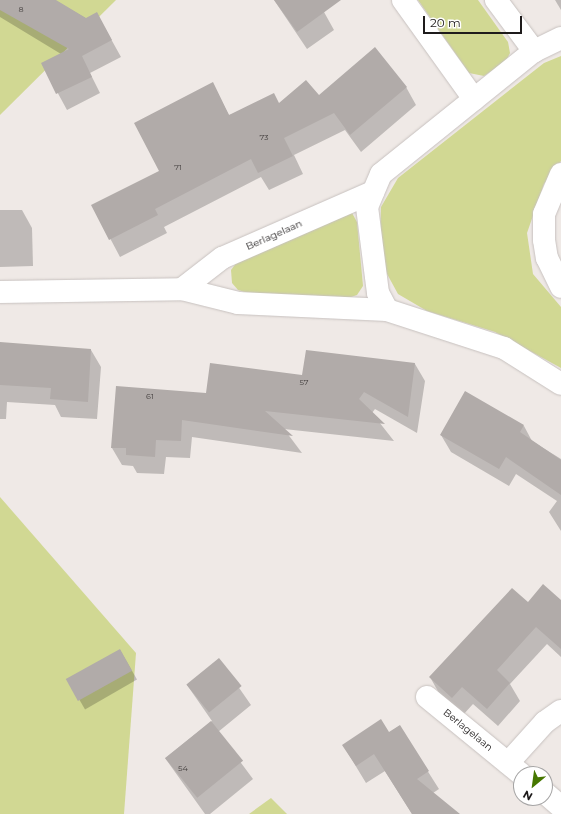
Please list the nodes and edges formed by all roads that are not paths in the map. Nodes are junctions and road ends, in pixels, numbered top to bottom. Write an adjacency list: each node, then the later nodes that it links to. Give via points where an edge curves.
1 (403, 0): 5 (street)
2 (496, 0): 4 (street)
3 (561, 38): 4 (street)
4 (534, 51): 5 (street)
5 (474, 99): 7 (street, via 381,174)
6 (561, 174): 8 (street, via 544,214 544,240 547,258)
7 (374, 192): 9 (street, Berlagelaan, via 222,258); 11 (street, via 367,207 369,242 378,293)
8 (561, 287)
9 (182, 289): 10 (street); 11 (street, via 238,303)
10 (0, 292)
11 (388, 310): 12 (street, via 504,348)
12 (561, 384)
13 (427, 697): 16 (street, Berlagelaan)
14 (561, 711): 15 (street, Berlagelaan, via 545,722)
15 (517, 766)
16 (513, 767)
17 (553, 800): 18 (street)
18 (561, 807)

